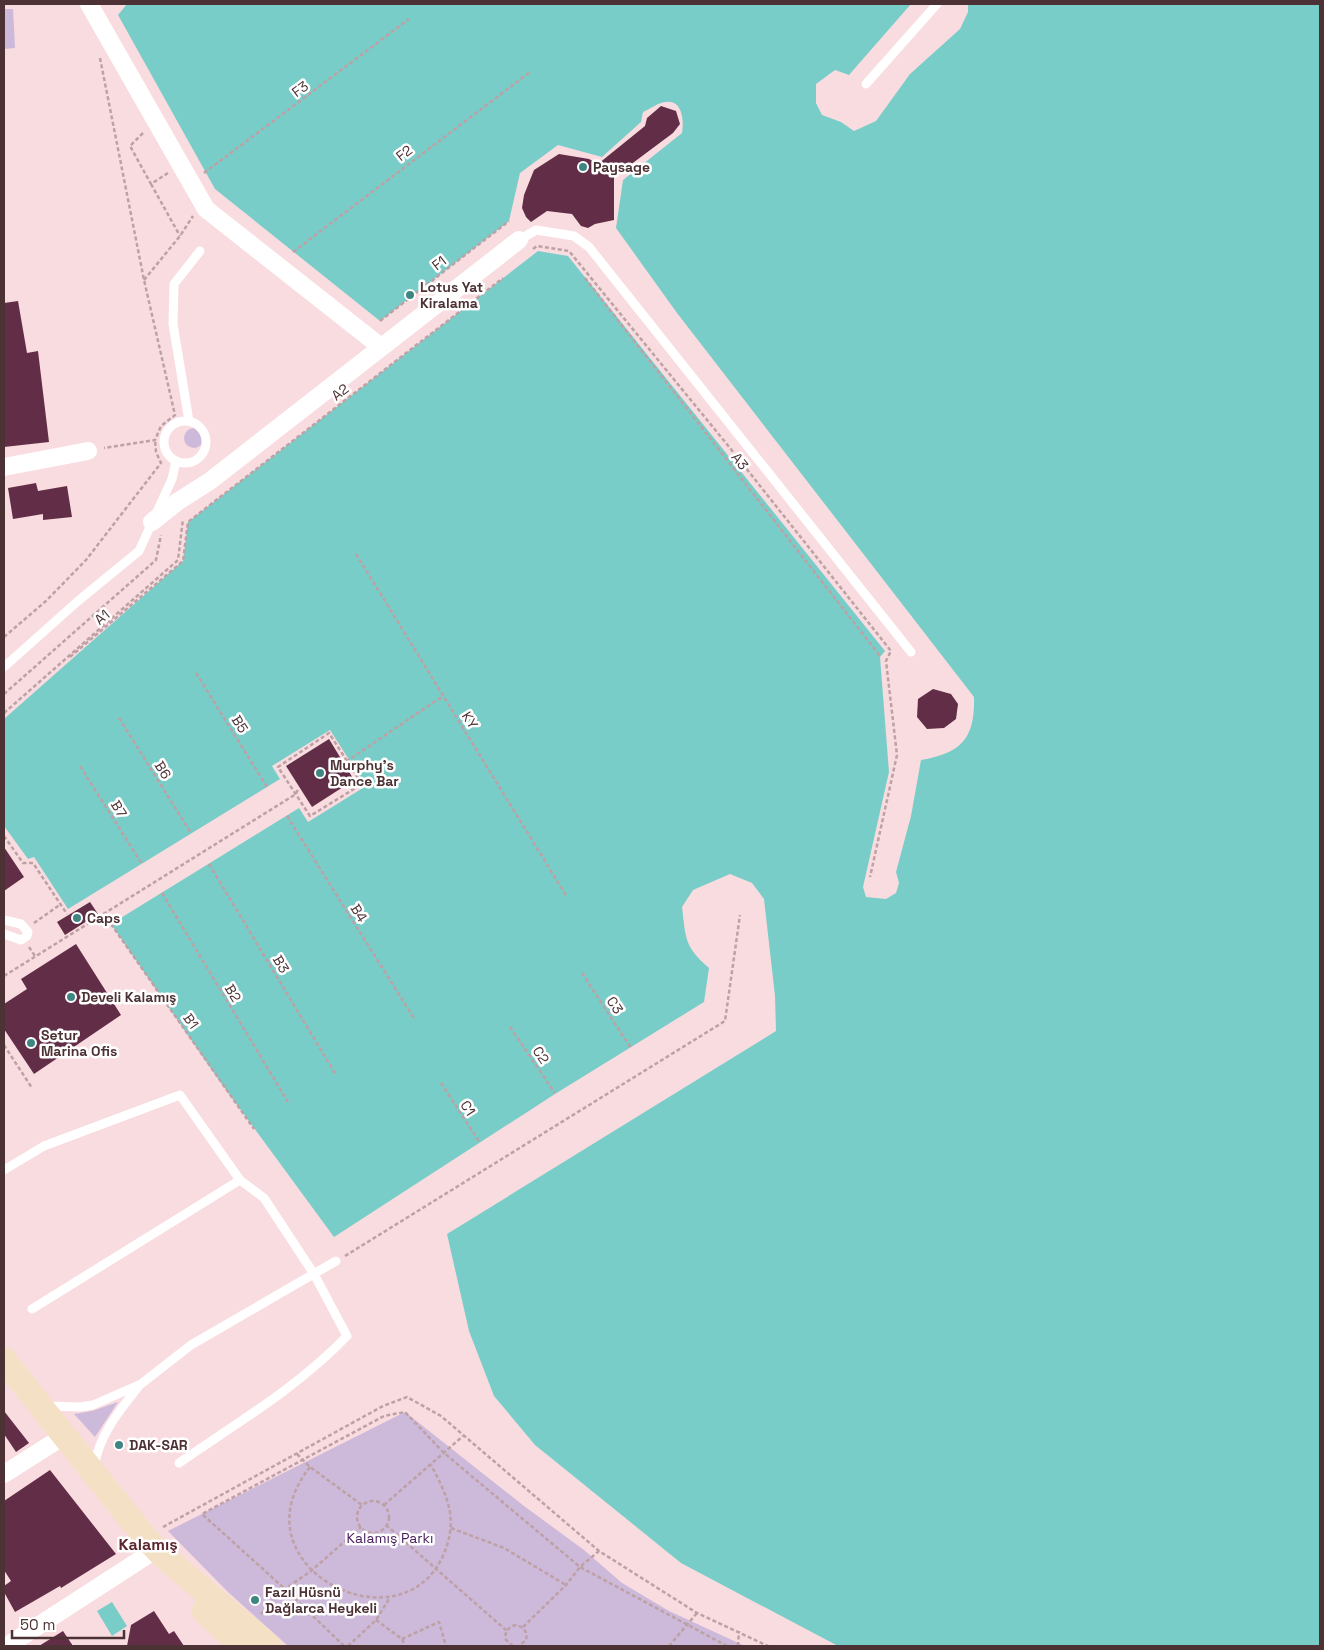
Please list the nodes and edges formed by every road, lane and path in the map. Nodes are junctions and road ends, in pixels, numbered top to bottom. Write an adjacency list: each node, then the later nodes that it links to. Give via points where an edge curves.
1 (89, 4): 25 (street, via 206,209)
2 (937, 4): 6 (lane)
3 (409, 19): 9 (path, F3)
4 (98, 50): 21 (path)
5 (530, 72): 16 (path, F2)
6 (866, 84)
7 (144, 130): 10 (path, via 143,136 130,146)
8 (175, 169): 10 (path)
9 (202, 174)
10 (151, 184): 13 (path)
11 (198, 209): 13 (path)
12 (509, 221): 24 (path, F1)
13 (180, 236): 21 (path)
14 (524, 246): 25 (street); 37 (lane, via 536,230 574,236 589,247); 55 (path, via 569,252 891,651 886,661 897,755)
15 (200, 251): 26 (lane, via 174,284 173,324)
16 (293, 252)
17 (288, 253): 18 (path)
18 (296, 259)
19 (503, 278): 34 (path, A2)
20 (585, 278): 38 (path, A3)
21 (144, 280): 27 (path, via 174,415 161,426)
22 (435, 285): 23 (path, via 380,326)
23 (372, 320)
24 (380, 321)
25 (382, 347): 31 (street, via 210,481)
26 (189, 422): 29 (lane, via 176,424 166,433 164,446); 29 (lane, via 205,433 206,447 203,454 192,462)
27 (155, 440): 28 (path); 36 (path, via 161,463 86,560 46,601)
28 (88, 451): 30 (street)
29 (176, 461): 33 (lane, via 172,479)
30 (4, 467)
31 (166, 510): 33 (street); 41 (path, via 156,560)
32 (183, 518): 43 (path, via 178,560)
33 (152, 522): 39 (lane, via 139,551)
34 (188, 522): 43 (path, A1, via 184,561)
35 (356, 554): 42 (path, KY)
36 (4, 637)
37 (911, 652)
38 (880, 656)
39 (4, 667)
40 (196, 672): 47 (path, B5)
41 (4, 694)
42 (443, 696): 45 (path); 57 (path, KY)
43 (4, 713)
44 (119, 718): 51 (path, B6)
45 (347, 761): 49 (path, via 362,784 310,816); 49 (path, via 329,733 278,766)
46 (80, 766): 53 (path, B7)
47 (267, 787)
48 (298, 788): 49 (path)
49 (296, 794): 66 (path)
50 (287, 816): 67 (path, B4)
51 (191, 834)
52 (4, 836): 58 (path, via 24,863 34,863)
53 (142, 864)
54 (209, 864): 71 (path, B3)
55 (870, 878)
56 (162, 893): 75 (path, B2)
57 (567, 897)
58 (61, 904): 59 (path); 63 (path)
59 (67, 914)
60 (740, 915): 80 (path, via 725,1022)
61 (4, 920): 63 (lane)
62 (112, 924): 76 (path, B1)
63 (26, 928): 64 (lane, via 28,936 21,940)
64 (4, 934)
65 (582, 973): 70 (path, C3)
66 (4, 976)
67 (415, 1020)
68 (510, 1027): 74 (path, C2)
69 (4, 1045): 73 (path)
70 (631, 1048)
71 (336, 1075)
72 (441, 1084): 77 (path, C1)
73 (32, 1088)
74 (556, 1094)
75 (288, 1102)
76 (254, 1129)
77 (480, 1143)
78 (4, 1170): 79 (lane, via 44,1146 180,1095)
79 (240, 1180): 81 (lane, via 264,1198); 82 (lane)
80 (336, 1261): 81 (lane)
81 (314, 1274): 85 (lane, via 191,1345); 92 (lane, via 347,1336 267,1404)
82 (32, 1309)
83 (4, 1360): 86 (street)
84 (4, 1378): 88 (street)
85 (141, 1384): 86 (lane, via 93,1405 58,1408); 95 (lane, via 106,1431 96,1453)
86 (40, 1405): 95 (street)
87 (463, 1436): 89 (path); 90 (path, via 441,1416 408,1397 383,1406); 103 (path)
88 (53, 1443): 96 (street); 102 (street)
89 (444, 1453): 91 (path, via 405,1412 384,1416); 93 (path); 104 (path)
90 (296, 1454): 91 (path); 102 (path)
91 (301, 1459): 94 (path); 108 (path, via 202,1514)
92 (179, 1463)
93 (431, 1465): 98 (path); 101 (path, via 449,1502)
94 (310, 1467): 97 (path); 105 (path, via 298,1483 289,1512 294,1545 302,1562)
95 (93, 1472): 102 (street)
96 (4, 1474)
97 (362, 1505): 98 (path, via 375,1502); 100 (path, via 357,1516)
98 (384, 1506): 99 (path, via 389,1517)
99 (386, 1526): 100 (path, via 374,1532); 106 (path)
100 (361, 1527): 105 (path)
101 (451, 1528): 106 (path, via 448,1545); 107 (path, via 504,1548)
102 (145, 1546): 116 (street); 119 (street)
103 (599, 1551): 104 (path); 110 (path)
104 (580, 1567): 107 (path); 112 (path)
105 (311, 1571): 108 (path); 109 (path, via 328,1586 349,1596 370,1601)
106 (436, 1571): 109 (path, via 402,1597); 114 (path)
107 (566, 1585): 113 (path)
108 (285, 1588): 116 (path); 121 (path)
109 (389, 1599): 111 (path)
110 (697, 1613): 112 (path); 115 (path)
111 (376, 1620): 117 (path); 121 (path)
112 (689, 1624): 127 (path); 128 (path)
113 (523, 1627): 114 (path, via 516,1625); 126 (path, via 527,1636)
114 (507, 1631): 118 (path)
115 (738, 1631): 129 (path); 130 (path)
116 (244, 1637): 120 (street)
117 (402, 1639): 122 (path); 123 (path, via 439,1622)
118 (508, 1643): 124 (path); 125 (path)
119 (7, 1646)
120 (269, 1646)
121 (346, 1646)
122 (405, 1646)
123 (446, 1646)
124 (504, 1646)
125 (513, 1646)
126 (521, 1646)
127 (669, 1646)
128 (727, 1646)
129 (738, 1646)
130 (768, 1646)

